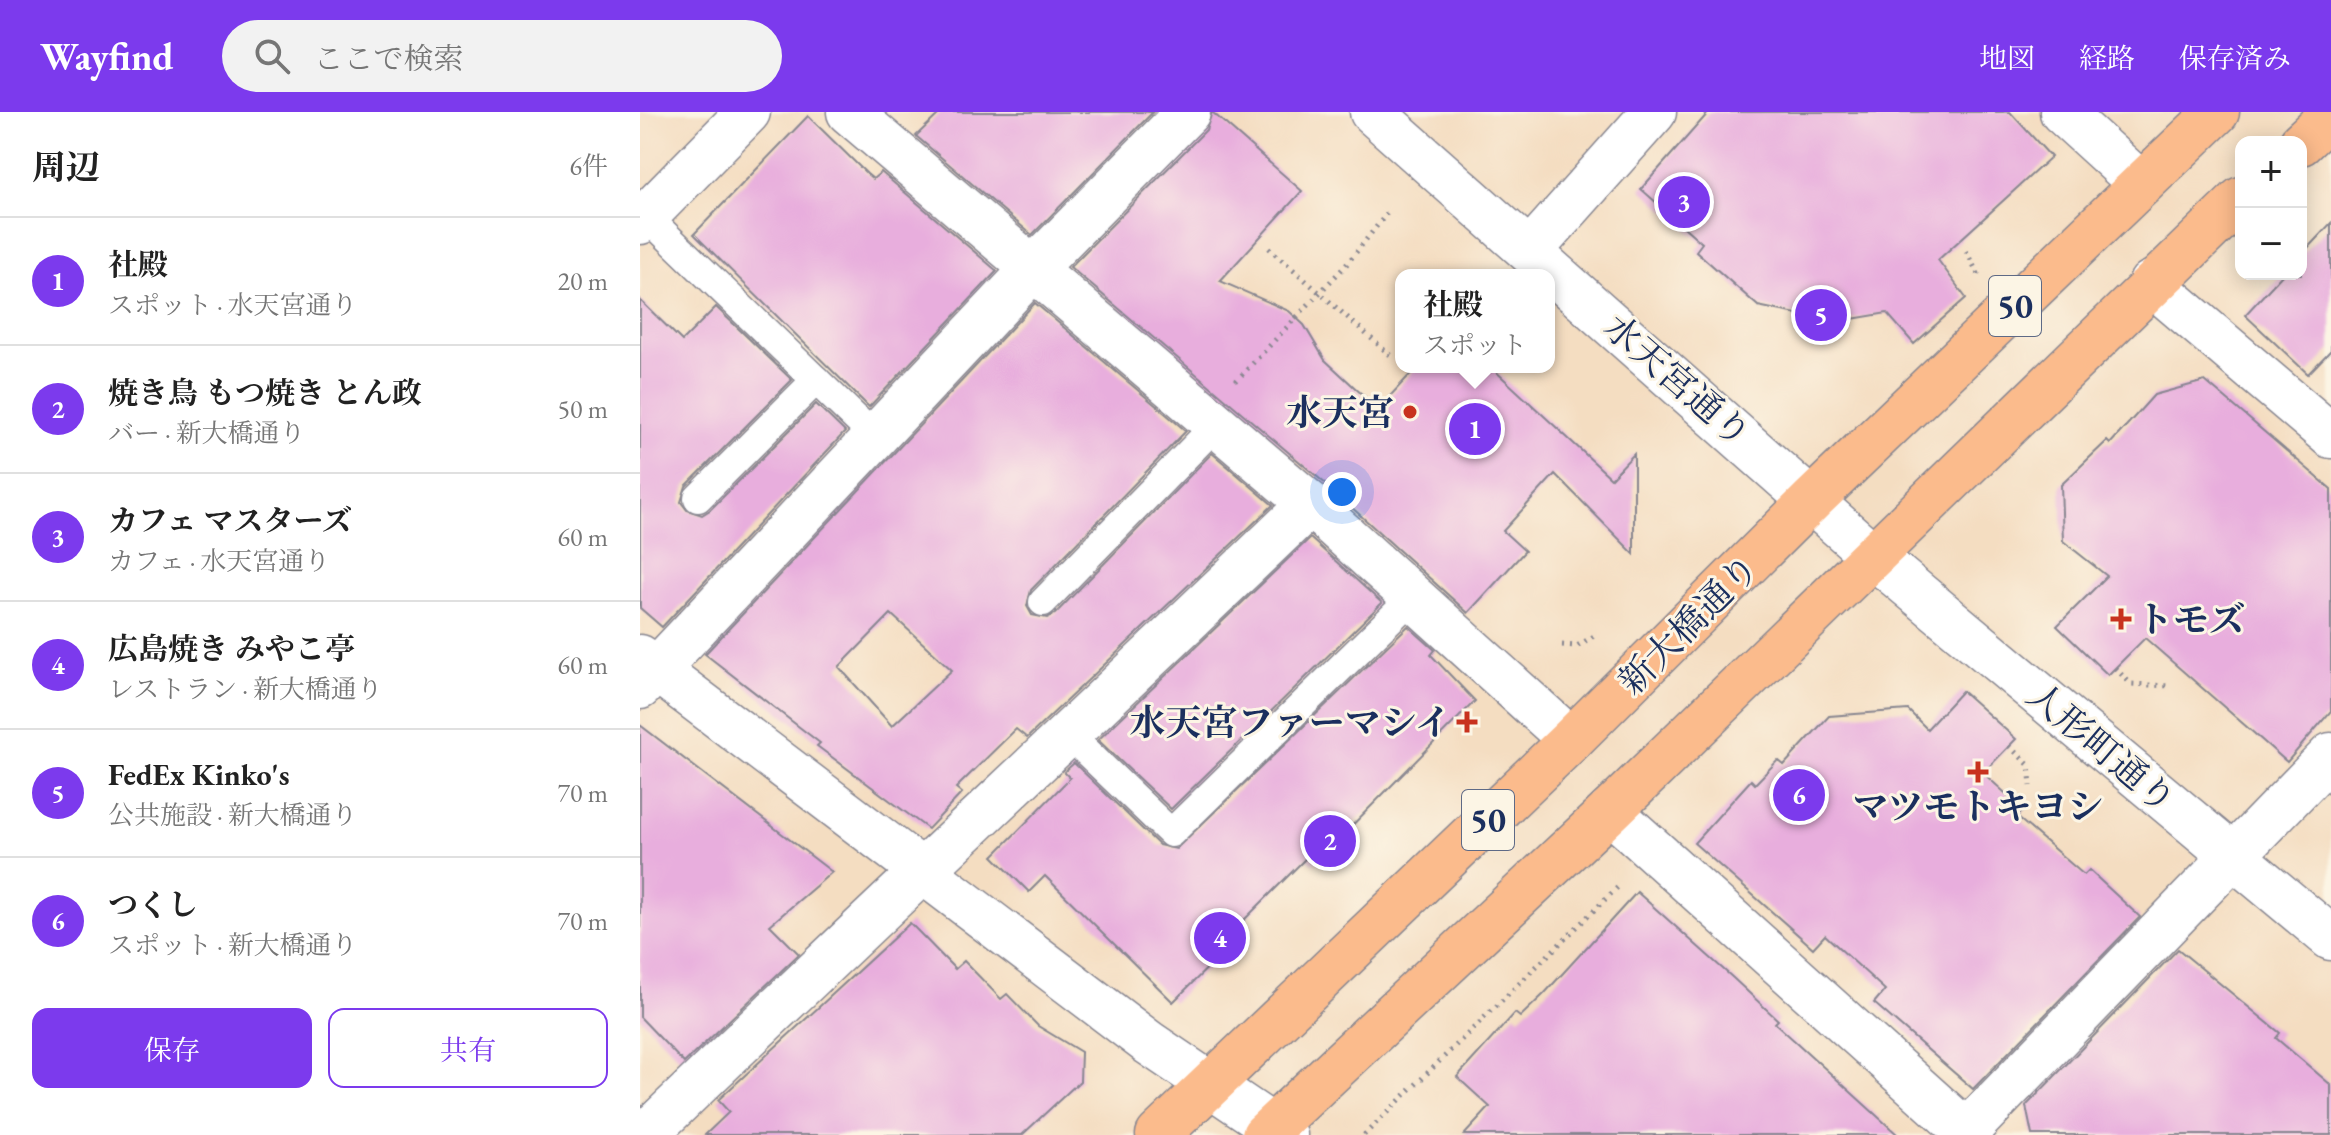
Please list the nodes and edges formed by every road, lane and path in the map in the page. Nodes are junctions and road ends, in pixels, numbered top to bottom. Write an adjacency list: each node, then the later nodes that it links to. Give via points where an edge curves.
1 (748, 112): 11 (street)
2 (849, 112): 15 (street)
3 (1188, 112): 15 (street)
4 (1372, 112): 13 (street, 水天宮通り)
5 (1654, 112): 13 (street)
6 (2062, 112): 8 (street)
7 (2217, 112): 8 (main road, 新大橋通り / 50)
8 (2141, 184): 28 (main road, 新大橋通り / 50)
9 (2235, 205): 19 (main road, 50)
10 (1388, 212): 20 (path)
11 (643, 219): 22 (lane)
12 (1269, 248): 20 (path)
13 (1530, 251): 16 (street, 水天宮通り)
14 (1966, 251): 18 (path, via 1978,274)
15 (1033, 269): 24 (street); 26 (street)
16 (1551, 269)
17 (1555, 273): 28 (street, 水天宮通り)
18 (1970, 283)
19 (2151, 283): 25 (street); 30 (main road, 50)
20 (1318, 292): 21 (path); 23 (path)
21 (1390, 355)
22 (816, 380): 26 (lane); 27 (lane)
23 (1232, 385)
24 (1216, 425): 29 (street); 32 (lane)
25 (2331, 436)
26 (876, 438): 36 (street)
27 (698, 498)
28 (1813, 499): 30 (street, 水天宮通り); 39 (main road, 新大橋通り / 50)
29 (1310, 504): 31 (street); 38 (street)
30 (1873, 556): 43 (main road, 50); 45 (street, 人形町通り)
31 (1412, 598): 38 (lane, via 1171,833); 39 (street)
32 (1043, 602)
33 (1594, 636): 34 (path, via 1577,646)
34 (1562, 645)
35 (2115, 668): 37 (path, via 2131,684)
36 (646, 671): 46 (street)
37 (2170, 686)
38 (1069, 735): 46 (street)
39 (1571, 740): 48 (main road, 新大橋通り / 50)
40 (2009, 746): 42 (path, via 2029,765)
41 (2331, 755): 45 (street)
42 (2031, 786)
43 (1610, 811): 44 (street); 49 (main road, 50)
44 (1654, 853): 50 (street); 53 (path)
45 (2235, 857): 47 (street, 人形町通り); 50 (street)
46 (919, 871): 48 (street, via 1149,1043); 51 (street)
47 (2331, 938)
48 (1211, 1083): 49 (street); 52 (main road, 新大橋通り / 50)
49 (1275, 1132)
50 (1966, 1134)
51 (645, 1135)
52 (1158, 1135)
53 (1364, 1135)

